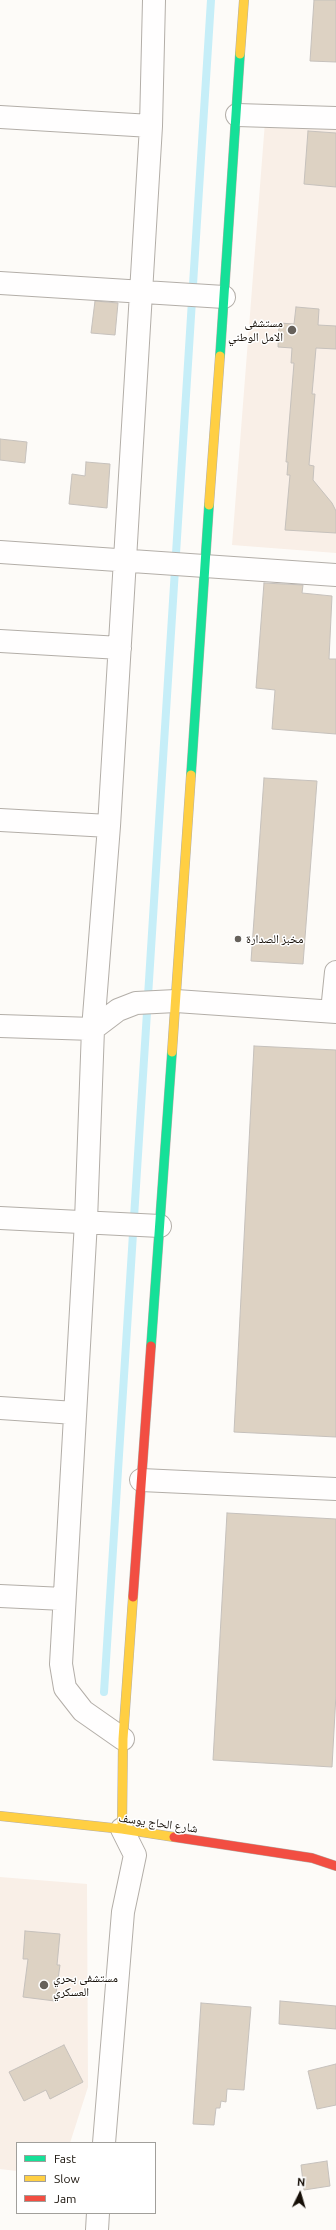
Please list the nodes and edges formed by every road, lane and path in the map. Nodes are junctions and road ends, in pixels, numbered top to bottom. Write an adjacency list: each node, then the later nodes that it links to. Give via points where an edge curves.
1 (154, 0): 6 (street)
2 (244, 0): 3 (street)
3 (237, 115): 5 (street); 9 (street)
4 (0, 117): 6 (street)
5 (336, 118)
6 (151, 126): 8 (street)
7 (0, 283): 8 (street)
8 (141, 291): 9 (street); 11 (street)
9 (214, 296): 12 (street)
10 (0, 552): 11 (street)
11 (125, 561): 12 (street); 15 (street)
12 (206, 567): 13 (street); 19 (street)
13 (336, 575)
14 (0, 642): 15 (street)
15 (120, 648): 17 (street)
16 (0, 820): 17 (street)
17 (109, 826): 22 (street)
18 (336, 972): 20 (street)
19 (168, 1002): 20 (street); 22 (street, via 136,1003 118,1010); 25 (street)
20 (334, 1011)
21 (0, 1026): 22 (street)
22 (93, 1029): 24 (street)
23 (0, 1218): 24 (street)
24 (86, 1221): 25 (street); 27 (street)
25 (153, 1225): 28 (street)
26 (0, 1408): 27 (street)
27 (75, 1413): 31 (street)
28 (141, 1480): 29 (street); 32 (street)
29 (336, 1489)
30 (0, 1596): 31 (street)
31 (64, 1599): 32 (street, via 61,1664 65,1688 83,1711)
32 (123, 1739): 34 (street)
33 (0, 1816): 34 (street, شارع الحاج يوسف)
34 (122, 1829): 36 (street, شارع الحاج يوسف); 38 (street, via 134,1855 123,1912)
35 (330, 1852): 36 (street, شارع الحاج يوسف)
36 (312, 1858): 37 (street, شارع الحاج يوسف)
37 (336, 1866)
38 (104, 2142)
39 (98, 2214): 40 (street)
40 (97, 2230)

